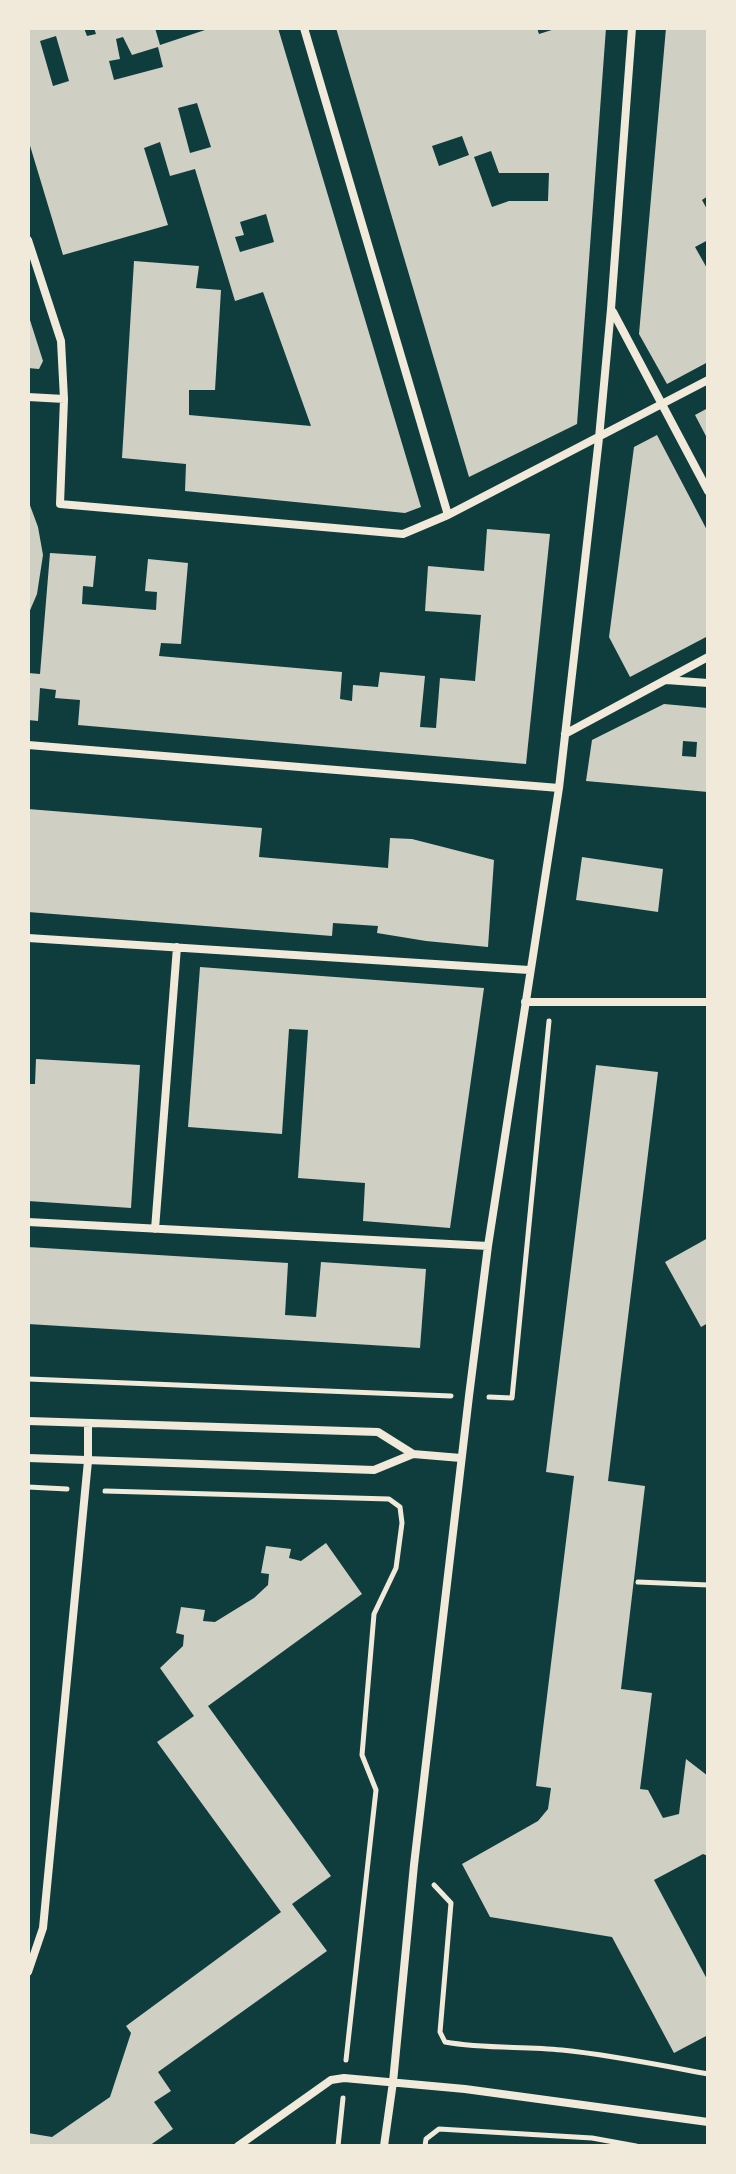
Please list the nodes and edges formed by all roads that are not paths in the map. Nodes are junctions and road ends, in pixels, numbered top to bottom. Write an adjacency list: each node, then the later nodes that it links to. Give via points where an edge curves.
1 (304, 28): 11 (street)
2 (632, 28): 4 (street)
3 (28, 240): 7 (street, via 61,341)
4 (611, 309): 8 (street); 9 (street)
5 (708, 380): 8 (street)
6 (28, 397): 7 (street)
7 (64, 399): 11 (street, via 60,504 403,534)
8 (662, 405): 9 (street); 10 (street)
9 (599, 438): 11 (street); 15 (street)
10 (708, 491)
11 (448, 515)
12 (708, 657): 13 (street)
13 (665, 680): 14 (street); 15 (street)
14 (708, 683)
15 (565, 734): 17 (street)
16 (28, 745): 17 (street)
17 (559, 788): 20 (street)
18 (28, 938): 19 (street)
19 (177, 947): 20 (street); 24 (street)
20 (529, 970): 21 (street)
21 (525, 1002): 22 (street); 25 (street)
22 (708, 1002)
23 (28, 1222): 24 (street)
24 (155, 1229): 25 (street)
25 (488, 1246): 30 (street)
26 (28, 1421): 27 (street)
27 (88, 1423): 28 (street, via 378,1432); 31 (street)
28 (413, 1454): 30 (street); 31 (street, via 374,1470)
29 (28, 1458): 31 (street)
30 (461, 1458): 33 (street)
31 (88, 1461): 32 (street, via 43,1928)
32 (28, 1972)
33 (393, 2082): 34 (street); 35 (street, via 331,2080); 36 (street)
34 (708, 2122)
35 (238, 2146)
36 (384, 2146)

